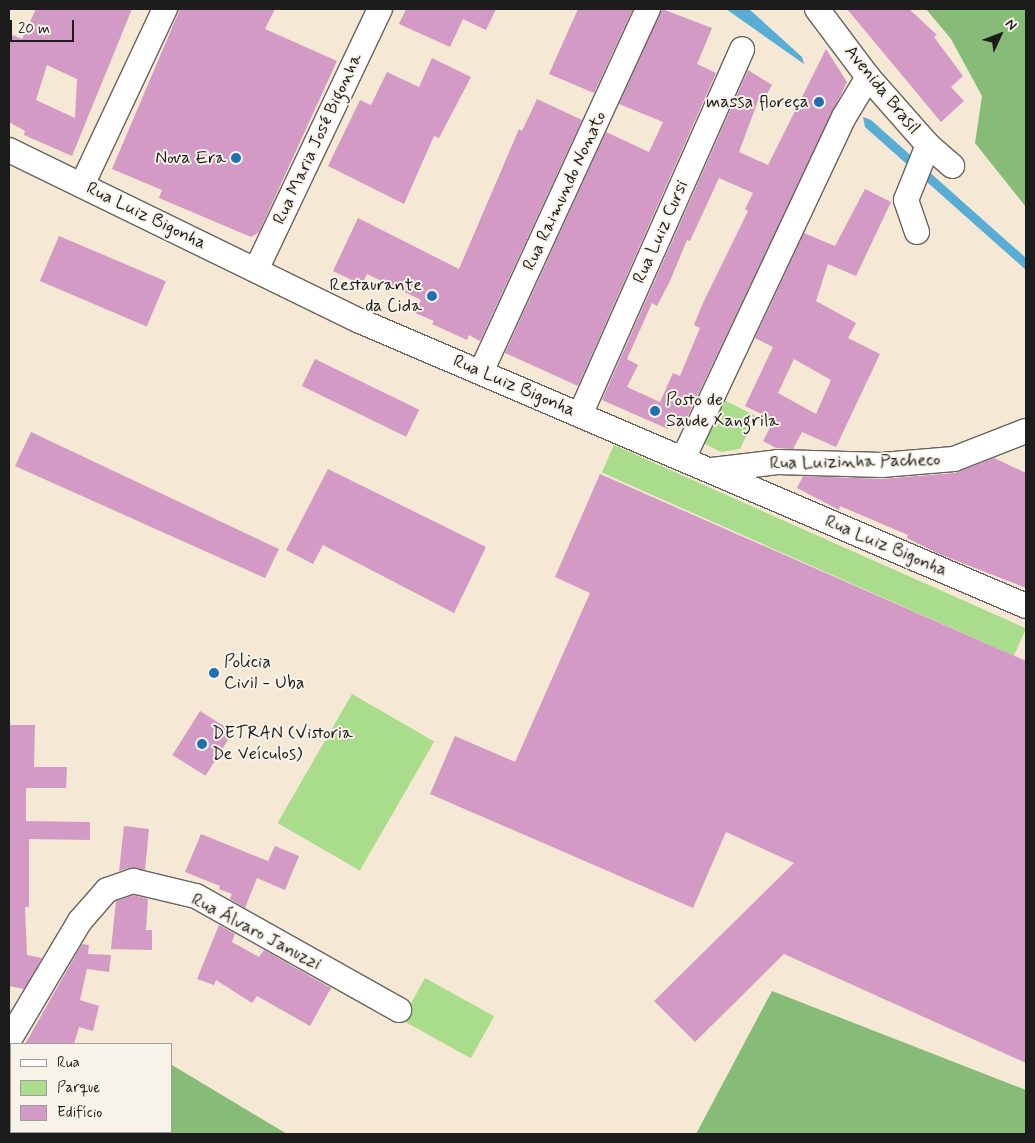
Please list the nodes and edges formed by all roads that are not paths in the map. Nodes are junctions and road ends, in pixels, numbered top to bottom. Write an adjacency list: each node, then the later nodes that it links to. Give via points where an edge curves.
1 (165, 9): 10 (street)
2 (380, 9): 12 (street, Rua Maria José Bigonha)
3 (648, 9): 13 (street, Rua Raimundo Nonato)
4 (818, 9): 6 (street, Avenida Brasil)
5 (742, 49): 14 (street, Rua Luiz Cursi)
6 (868, 77): 8 (street, Avenida Brasil); 16 (street, via 844,117)
7 (9, 150): 10 (street, Rua Luiz Bigonha)
8 (925, 150): 9 (street, Avenida Brasil); 11 (street, via 906,200)
9 (952, 166)
10 (82, 185): 12 (street, Rua Luiz Bigonha)
11 (917, 232)
12 (256, 270): 13 (street, Rua Luiz Bigonha, via 360,321)
13 (481, 372): 14 (street, Rua Luiz Bigonha)
14 (580, 415): 16 (street, Rua Luiz Bigonha)
15 (1026, 431): 17 (street, Rua Luizinha Pacheco, via 954,459 882,465 778,462)
16 (683, 459): 17 (street, Rua Luiz Bigonha)
17 (709, 470): 18 (street, Rua Luiz Bigonha)
18 (1026, 606)
19 (399, 1010): 20 (street, Rua Álvaro Januzzi, via 196,896 133,881 106,890 80,920)
20 (9, 1040)

